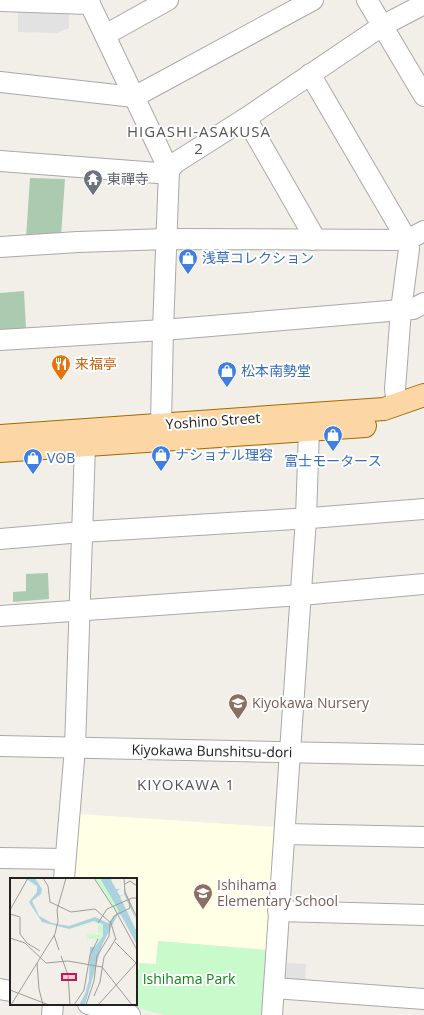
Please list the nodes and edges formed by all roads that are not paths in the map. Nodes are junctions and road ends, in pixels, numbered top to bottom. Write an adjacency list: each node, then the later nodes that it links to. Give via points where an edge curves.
1 (168, 0): 8 (street)
2 (313, 0): 12 (street)
3 (367, 0): 7 (street)
4 (0, 1): 5 (street)
5 (89, 2): 8 (street)
6 (424, 4): 7 (street)
7 (382, 26): 9 (street); 11 (street)
8 (105, 35): 12 (street)
9 (310, 74): 13 (street); 16 (street)
10 (0, 82): 12 (street)
11 (424, 96)
12 (134, 97): 15 (street)
13 (246, 118): 15 (street, via 177,162); 18 (street, via 312,233)
14 (0, 161): 15 (street, via 158,173)
15 (169, 170): 17 (street)
16 (416, 236): 18 (street); 21 (street, via 409,249)
17 (167, 239): 18 (street); 19 (street); 22 (street)
18 (312, 240)
19 (0, 247)
20 (424, 303): 21 (street, via 413,309)
21 (401, 310): 22 (street); 25 (street, via 395,389)
22 (163, 330): 23 (street); 27 (street)
23 (0, 340)
24 (424, 394): 25 (main road, Yoshino Street)
25 (397, 405): 27 (main road, Yoshino Street, via 377,410)
26 (424, 411): 28 (main road, Yoshino Street, via 383,424)
27 (161, 424): 29 (main road, Yoshino Street)
28 (310, 430): 30 (main road, Yoshino Street); 33 (street)
29 (0, 436)
30 (86, 445): 31 (main road, Yoshino Street); 34 (street)
31 (0, 452)
32 (424, 509): 33 (street)
33 (306, 518): 34 (street); 37 (street)
34 (82, 532): 35 (street); 38 (street)
35 (0, 539)
36 (424, 584): 37 (street)
37 (301, 595): 38 (street); 42 (street)
38 (79, 610): 39 (street); 41 (street)
39 (0, 616)
40 (0, 746): 41 (street, Kiyokawa Bunshitsu-dori)
41 (75, 748): 42 (street, Kiyokawa Bunshitsu-dori); 47 (street)
42 (291, 752): 43 (street, Kiyokawa Bunshitsu-dori); 44 (street)
43 (424, 755)
44 (285, 834): 45 (street); 49 (street)
45 (424, 837)
46 (0, 858): 47 (street)
47 (65, 859): 48 (street)
48 (64, 878)
49 (278, 911): 50 (street); 51 (street)
50 (424, 915)
51 (274, 988): 54 (street); 59 (street)
52 (0, 990): 53 (street)
53 (10, 991)
54 (424, 999)
55 (53, 1005): 57 (street)
56 (92, 1005): 58 (street)
57 (52, 1015)
58 (130, 1015)
59 (272, 1015)

